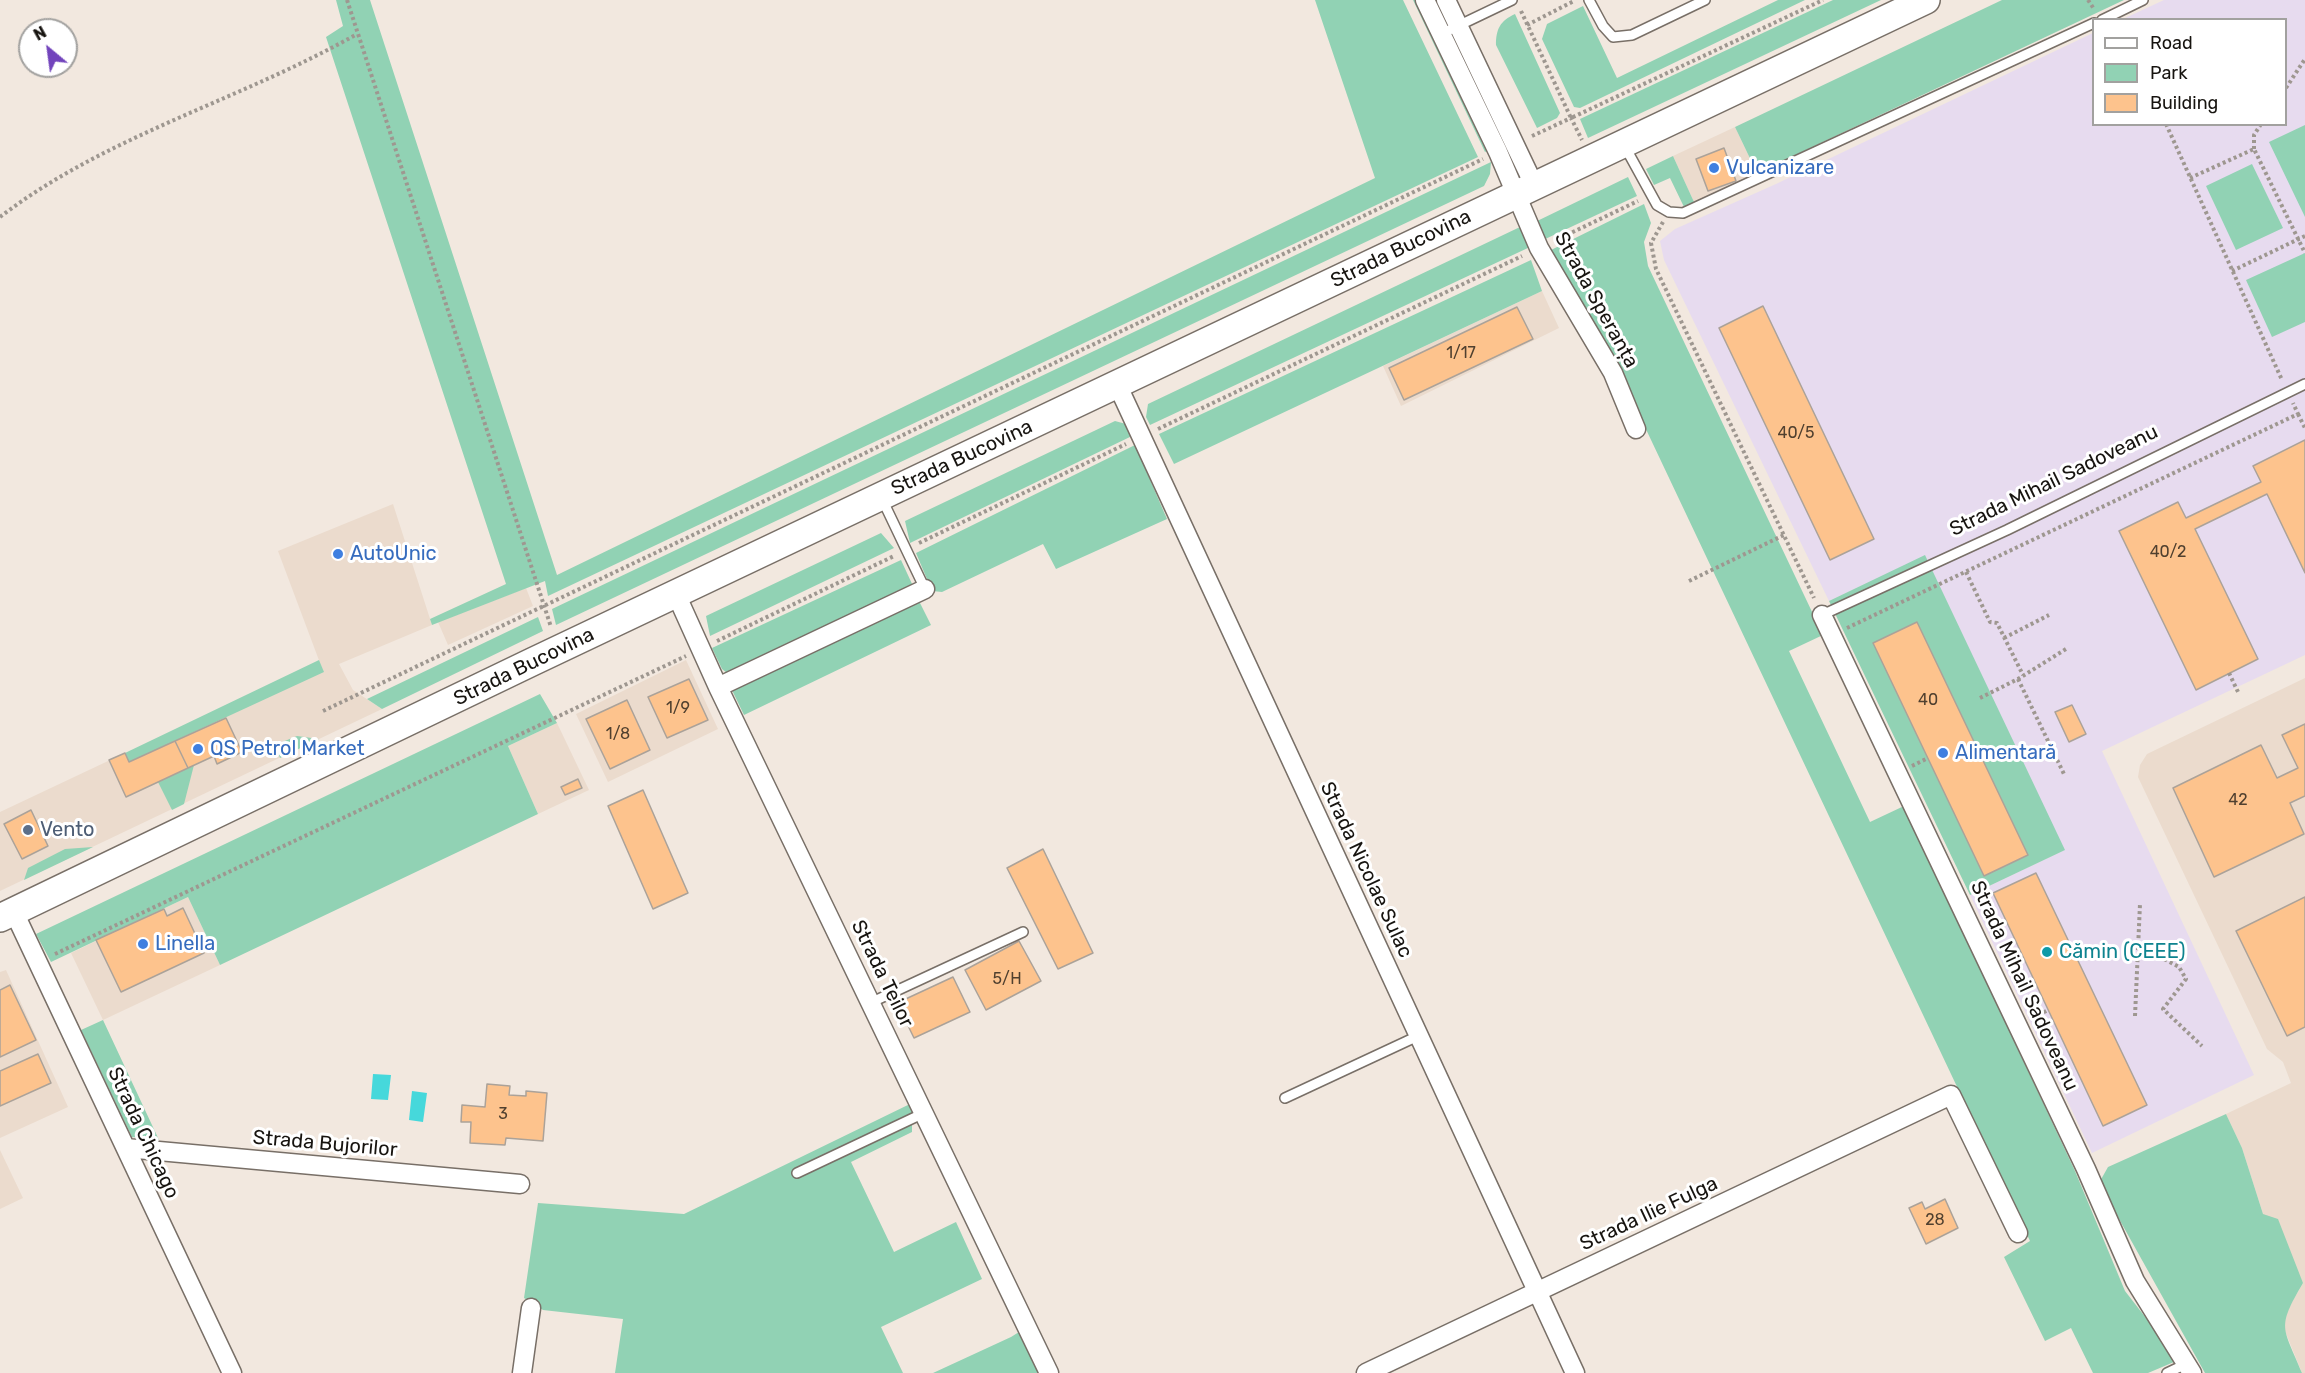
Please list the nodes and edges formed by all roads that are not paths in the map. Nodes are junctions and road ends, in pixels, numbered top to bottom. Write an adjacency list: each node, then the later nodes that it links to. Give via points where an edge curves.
1 (1425, 0): 11 (street)
2 (1446, 0): 10 (street)
3 (1512, 0): 10 (lane)
4 (1589, 0): 5 (lane, via 1613,37 1632,35)
5 (1705, 0)
6 (1926, 0): 12 (main road, Strada Bucovina)
7 (2143, 0): 8 (lane)
8 (2106, 18)
9 (2092, 24): 12 (lane, via 1683,213 1669,212 1657,205)
10 (1458, 26): 11 (lane); 13 (street, via 1514,144)
11 (1441, 34): 13 (street)
12 (1623, 143): 13 (main road, Strada Bucovina)
13 (1525, 189): 14 (main road, Strada Bucovina); 16 (street, Strada Speranța, via 1539,248 1612,373)
14 (1117, 384): 17 (main road, Strada Bucovina); 25 (street, Strada Nicolae Sulac)
15 (2305, 384): 20 (lane, Strada Mihail Sadoveanu, via 2007,530)
16 (1636, 429)
17 (881, 496): 18 (lane); 19 (main road, Strada Bucovina)
18 (925, 589): 21 (street)
19 (676, 594): 21 (street, Strada Teilor); 22 (main road, Strada Bucovina)
20 (1822, 615): 34 (street, Strada Mihail Sadoveanu, via 2086,1169 2135,1281)
21 (718, 687): 24 (street, Strada Teilor)
22 (7, 915): 28 (street, Strada Chicago, via 38,962)
23 (1023, 932): 24 (lane)
24 (870, 1003): 27 (street, Strada Teilor)
25 (1418, 1036): 26 (lane); 32 (street, Strada Nicolae Sulac)
26 (1285, 1098)
27 (924, 1113): 29 (lane); 37 (street, Strada Teilor)
28 (126, 1148): 30 (street, Strada Bujorilor); 35 (street, Strada Chicago)
29 (797, 1173)
30 (520, 1184)
31 (2018, 1233): 32 (street, Strada Ilie Fulga, via 1951,1095)
32 (1537, 1292): 38 (street, Strada Ilie Fulga); 39 (street, Strada Nicolae Sulac)
33 (531, 1308): 36 (street)
34 (2189, 1368): 40 (lane)
35 (232, 1373)
36 (522, 1373)
37 (1049, 1373)
38 (1366, 1373)
39 (1575, 1373)
40 (2167, 1373)

